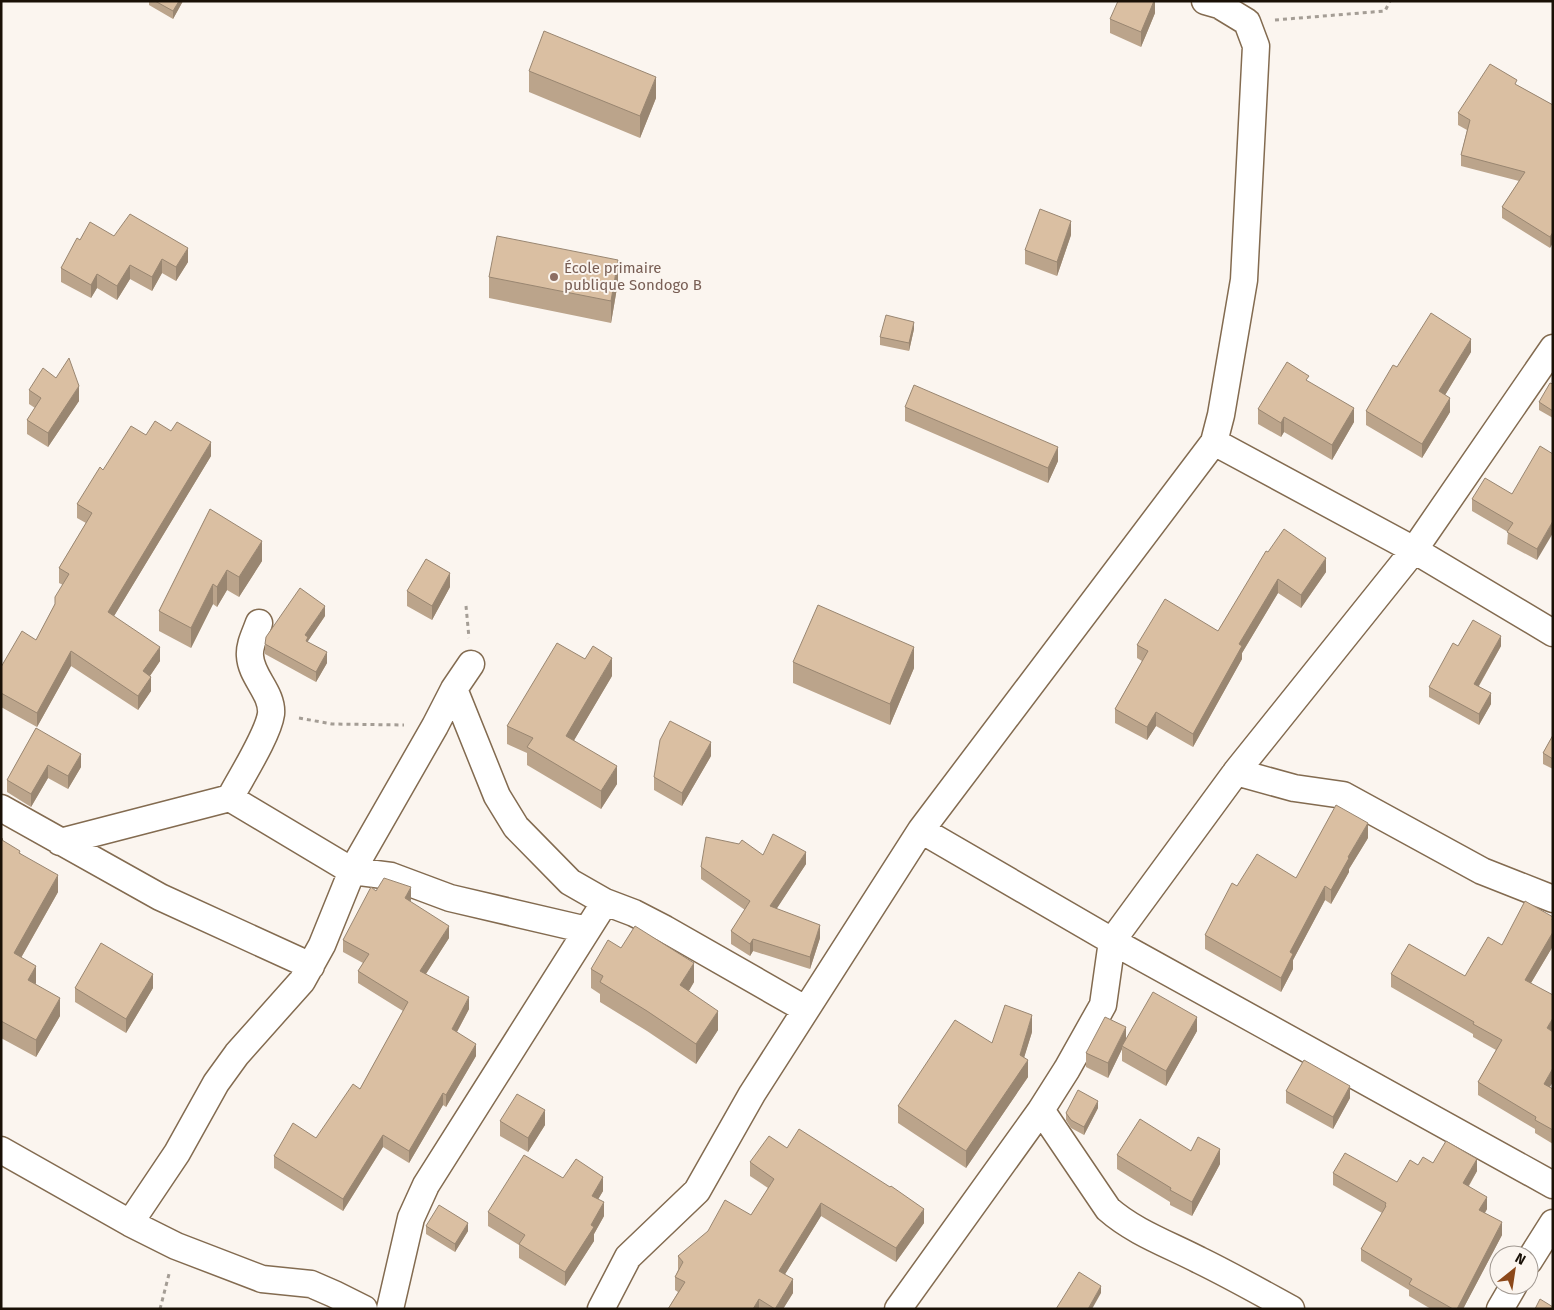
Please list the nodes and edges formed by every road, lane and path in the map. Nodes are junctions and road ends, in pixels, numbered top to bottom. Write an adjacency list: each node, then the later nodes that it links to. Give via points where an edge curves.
1 (1205, 1): 3 (street, via 1219,5)
2 (1390, 1): 3 (path, via 1385,11)
3 (1247, 22): 5 (street, via 1256,46 1244,280)
4 (1553, 348): 6 (street)
5 (1214, 442): 6 (street); 16 (street)
6 (1414, 550): 8 (street); 13 (street)
7 (259, 623): 11 (street, via 252,642 251,666)
8 (1553, 633)
9 (471, 664): 10 (street)
10 (454, 689): 12 (street); 20 (street, via 497,796 516,827 570,882)
11 (271, 712): 12 (path, via 332,724); 14 (street, via 268,727)
12 (435, 726): 18 (street)
13 (1236, 772): 19 (street, via 1294,788 1343,795 1482,871); 22 (street)
14 (230, 798): 17 (street); 18 (street)
15 (1, 808): 17 (street)
16 (921, 830): 22 (street); 24 (street)
17 (60, 842): 23 (street, via 160,897)
18 (352, 871): 21 (street, via 391,876 450,898); 23 (street)
19 (1553, 899)
20 (606, 902): 21 (street); 24 (street, via 665,929)
21 (588, 930): 35 (street, via 426,1185 411,1218)
22 (1112, 941): 25 (street, via 1103,1005); 27 (street)
23 (311, 966): 28 (street, via 216,1083 177,1153)
24 (805, 1009): 36 (street, via 697,1191 628,1257)
25 (1041, 1110): 37 (street); 38 (street, via 1108,1209 1118,1218)
26 (1, 1150): 28 (street)
27 (1553, 1185)
28 (130, 1223): 30 (street)
29 (1553, 1223): 31 (street)
30 (176, 1246): 33 (path); 34 (street, via 262,1279 311,1284)
31 (1539, 1246)
32 (1508, 1295): 39 (street)
33 (160, 1309)
34 (364, 1309)
35 (390, 1309)
36 (601, 1309)
37 (898, 1309)
38 (1291, 1309)
39 (1500, 1309)

